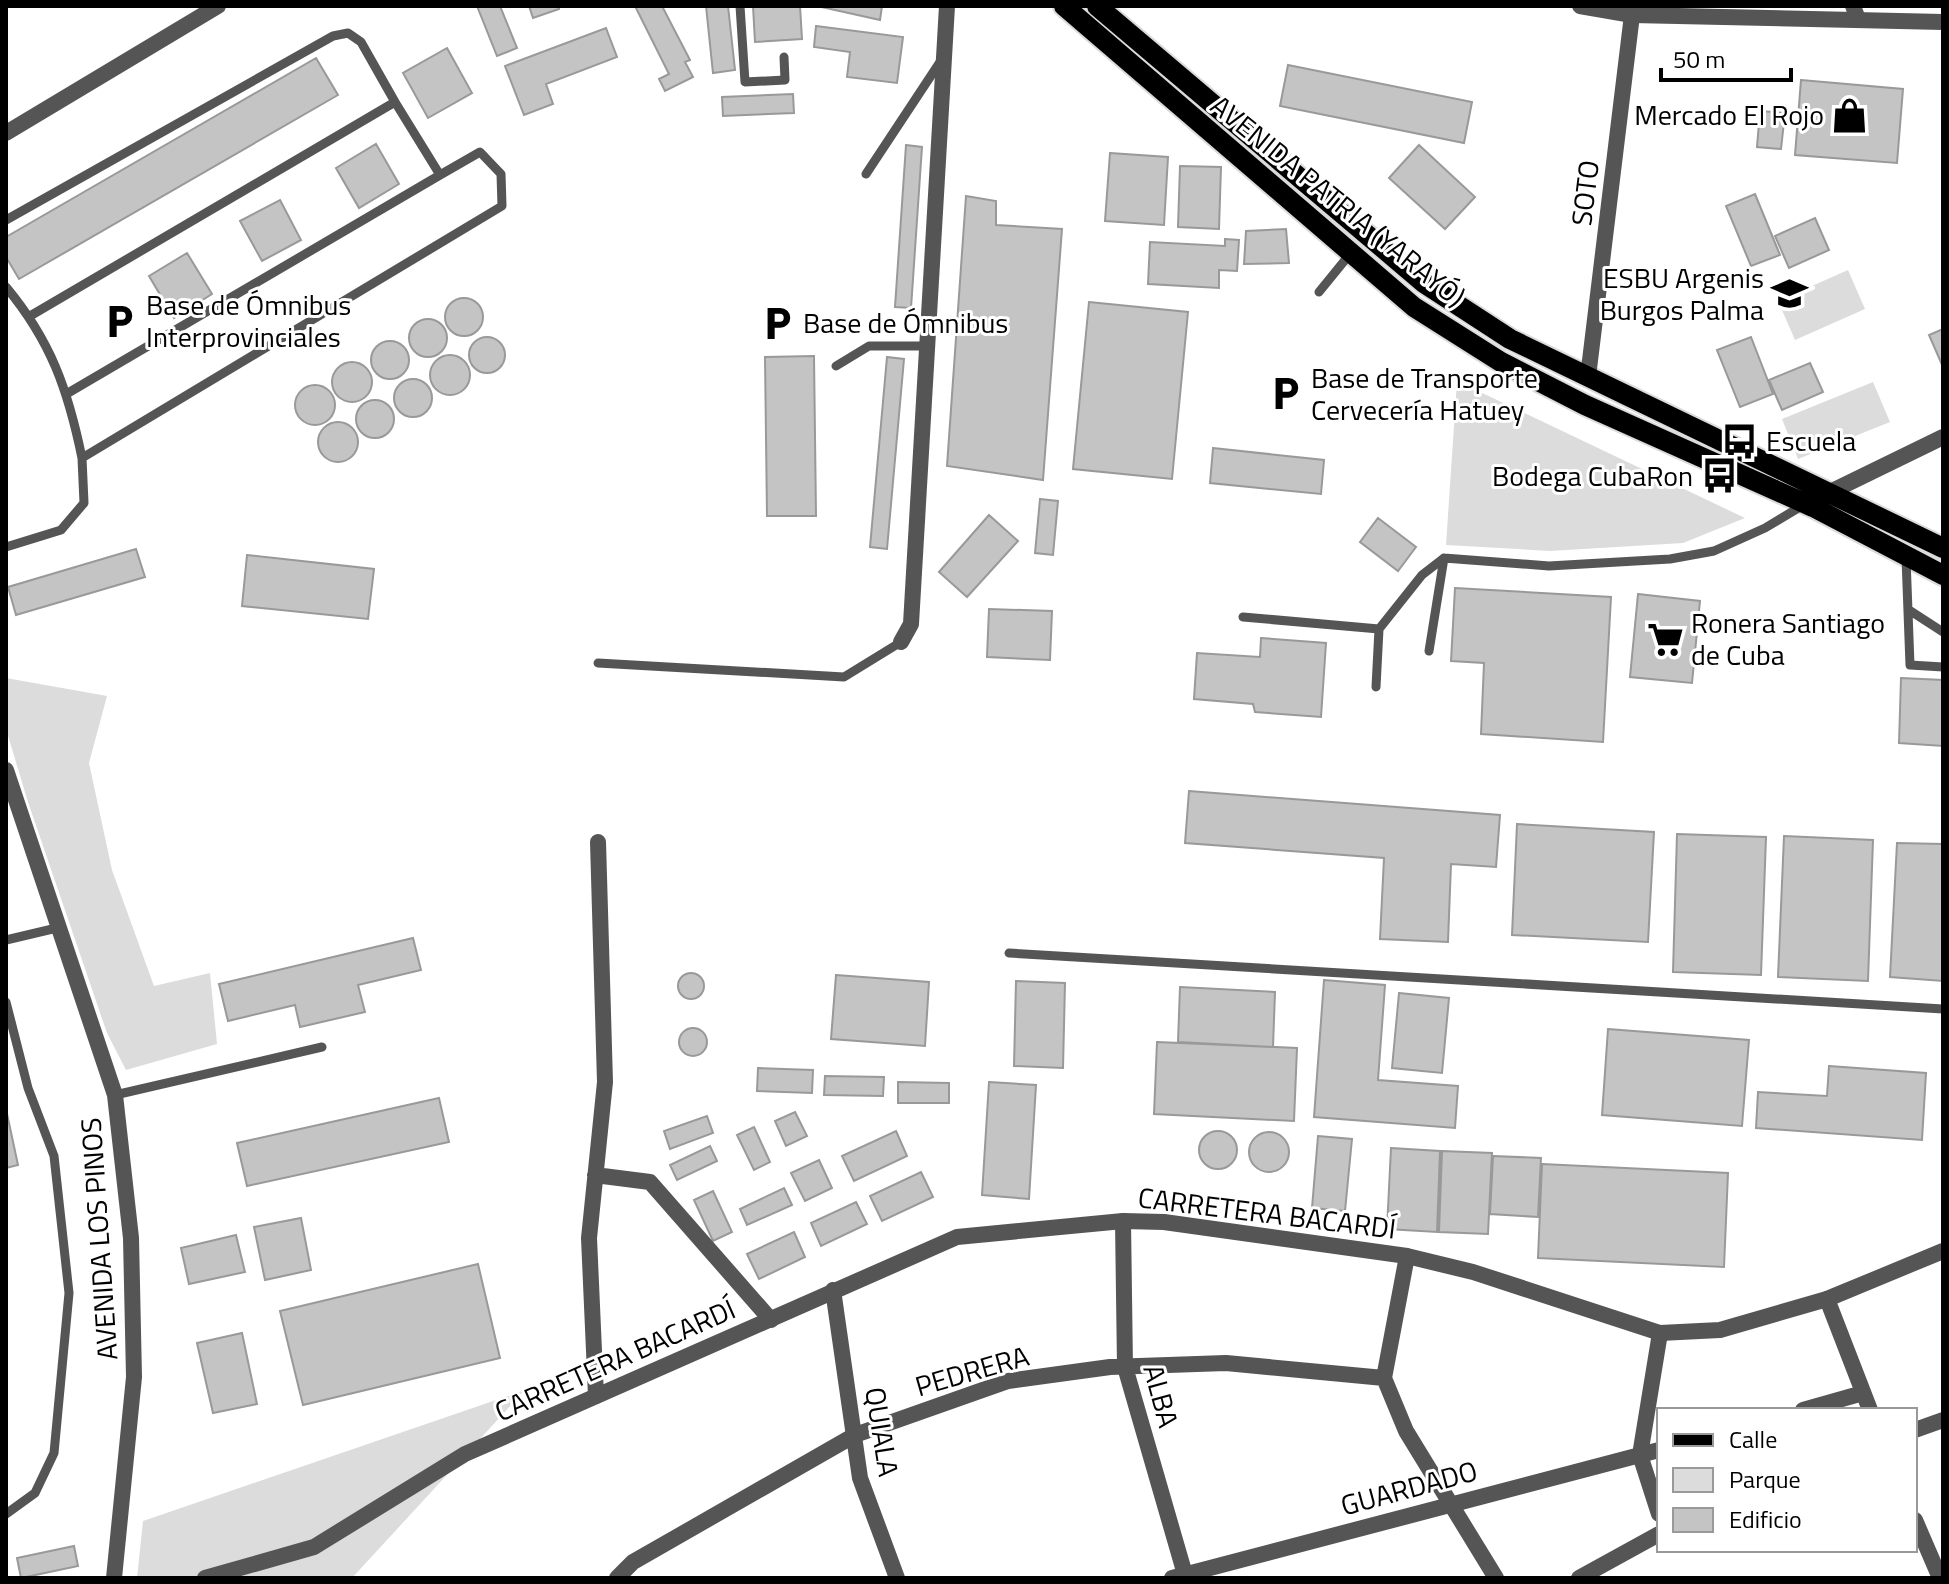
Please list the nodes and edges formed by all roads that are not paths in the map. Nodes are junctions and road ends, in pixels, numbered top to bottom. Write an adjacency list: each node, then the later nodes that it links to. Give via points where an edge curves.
1 (218, 6): 13 (street)
2 (740, 6): 11 (lane, via 745,82 785,80)
3 (947, 6): 10 (street)
4 (1064, 6): 17 (main road, AVENIDA PATRIA (YARAYÓ))
5 (1097, 6): 23 (main road, AVENIDA PATRIA (YARAYÓ), via 1424,283 1510,339)
6 (1580, 6): 8 (street)
7 (1855, 13): 8 (street); 9 (street)
8 (1632, 15): 23 (street, SOTO)
9 (1943, 22)
10 (944, 56): 14 (lane); 21 (street)
11 (784, 57)
12 (395, 102): 15 (lane); 16 (lane, via 361,42 348,33 333,36); 20 (lane)
13 (6, 133)
14 (866, 174)
15 (440, 175): 24 (lane); 26 (lane, via 480,152 501,174 502,206)
16 (6, 220)
17 (1350, 254): 19 (lane); 28 (main road, AVENIDA PATRIA (YARAYÓ), via 1414,307 1501,362)
18 (6, 287): 20 (lane)
19 (1319, 292)
20 (30, 316): 24 (lane)
21 (927, 346): 22 (lane, via 869,346); 38 (street, via 911,624)
22 (836, 366)
23 (1588, 377): 27 (main road, AVENIDA PATRIA (YARAYÓ))
24 (68, 393): 26 (lane)
25 (1943, 437): 27 (street)
26 (82, 458): 29 (lane, via 84,503 61,530)
27 (1832, 492): 28 (street); 30 (main road, AVENIDA PATRIA (YARAYÓ))
28 (1805, 504): 31 (main road, AVENIDA PATRIA (YARAYÓ)); 32 (lane, via 1714,551 1670,559 1549,566)
29 (6, 547)
30 (1943, 548)
31 (1907, 555): 33 (main road, AVENIDA PATRIA (YARAYÓ)); 34 (lane)
32 (1444, 558): 36 (lane, via 1422,575); 39 (lane)
33 (1943, 575)
34 (1909, 610): 37 (lane); 41 (lane, via 1910,665)
35 (1243, 617): 36 (lane)
36 (1379, 629): 42 (lane)
37 (1943, 632)
38 (901, 642): 40 (lane, via 844,677)
39 (1429, 651)
40 (598, 663)
41 (1943, 667)
42 (1376, 687)
43 (6, 770): 45 (street, AVENIDA LOS PINOS)
44 (598, 842): 52 (street, via 605,1082)
45 (61, 927): 46 (lane); 51 (street, AVENIDA LOS PINOS)
46 (6, 940)
47 (1009, 953): 49 (lane)
48 (6, 1002): 73 (lane, via 28,1088 54,1156 69,1293 54,1453 35,1493)
49 (1943, 1009)
50 (322, 1047): 51 (lane)
51 (115, 1095): 77 (street, AVENIDA LOS PINOS, via 131,1238 134,1377)
52 (595, 1175): 58 (street, via 650,1182); 63 (street, via 589,1238)
53 (1123, 1221): 55 (street, CARRETERA BACARDÍ, via 1164,1222); 56 (street, CARRETERA BACARDÍ, via 957,1237); 60 (street, ALBA)
54 (1943, 1251): 57 (street, CARRETERA BACARDÍ)
55 (1407, 1256): 59 (street, CARRETERA BACARDÍ); 61 (street)
56 (833, 1290): 58 (street, CARRETERA BACARDÍ); 68 (street, QUIALA)
57 (1827, 1299): 59 (street, CARRETERA BACARDÍ, via 1720,1330); 62 (street)
58 (771, 1320): 63 (street, CARRETERA BACARDÍ)
59 (1660, 1333): 70 (street)
60 (1125, 1367): 61 (street, PEDRERA, via 1226,1363); 68 (street, PEDRERA, via 1008,1381); 76 (street, ALBA)
61 (1384, 1378): 71 (street, via 1406,1431)
62 (1863, 1393): 64 (street); 65 (street)
63 (596, 1396): 78 (street, CARRETERA BACARDÍ, via 465,1454 314,1547)
64 (1810, 1408)
65 (1869, 1408)
66 (1943, 1420): 67 (street)
67 (1917, 1429)
68 (855, 1435): 79 (street, PEDRERA, via 633,1562); 80 (street, QUIALA, via 860,1478)
69 (1657, 1451): 70 (street, GUARDADO)
70 (1640, 1455): 71 (street, GUARDADO); 72 (street)
71 (1451, 1503): 76 (street, GUARDADO); 81 (street)
72 (1657, 1508)
73 (6, 1514)
74 (1917, 1525): 83 (street)
75 (1657, 1535): 82 (street)
76 (1181, 1577)
77 (114, 1578)
78 (205, 1578)
79 (617, 1578)
80 (897, 1578)
81 (1496, 1578)
82 (1579, 1578)
83 (1940, 1578)

